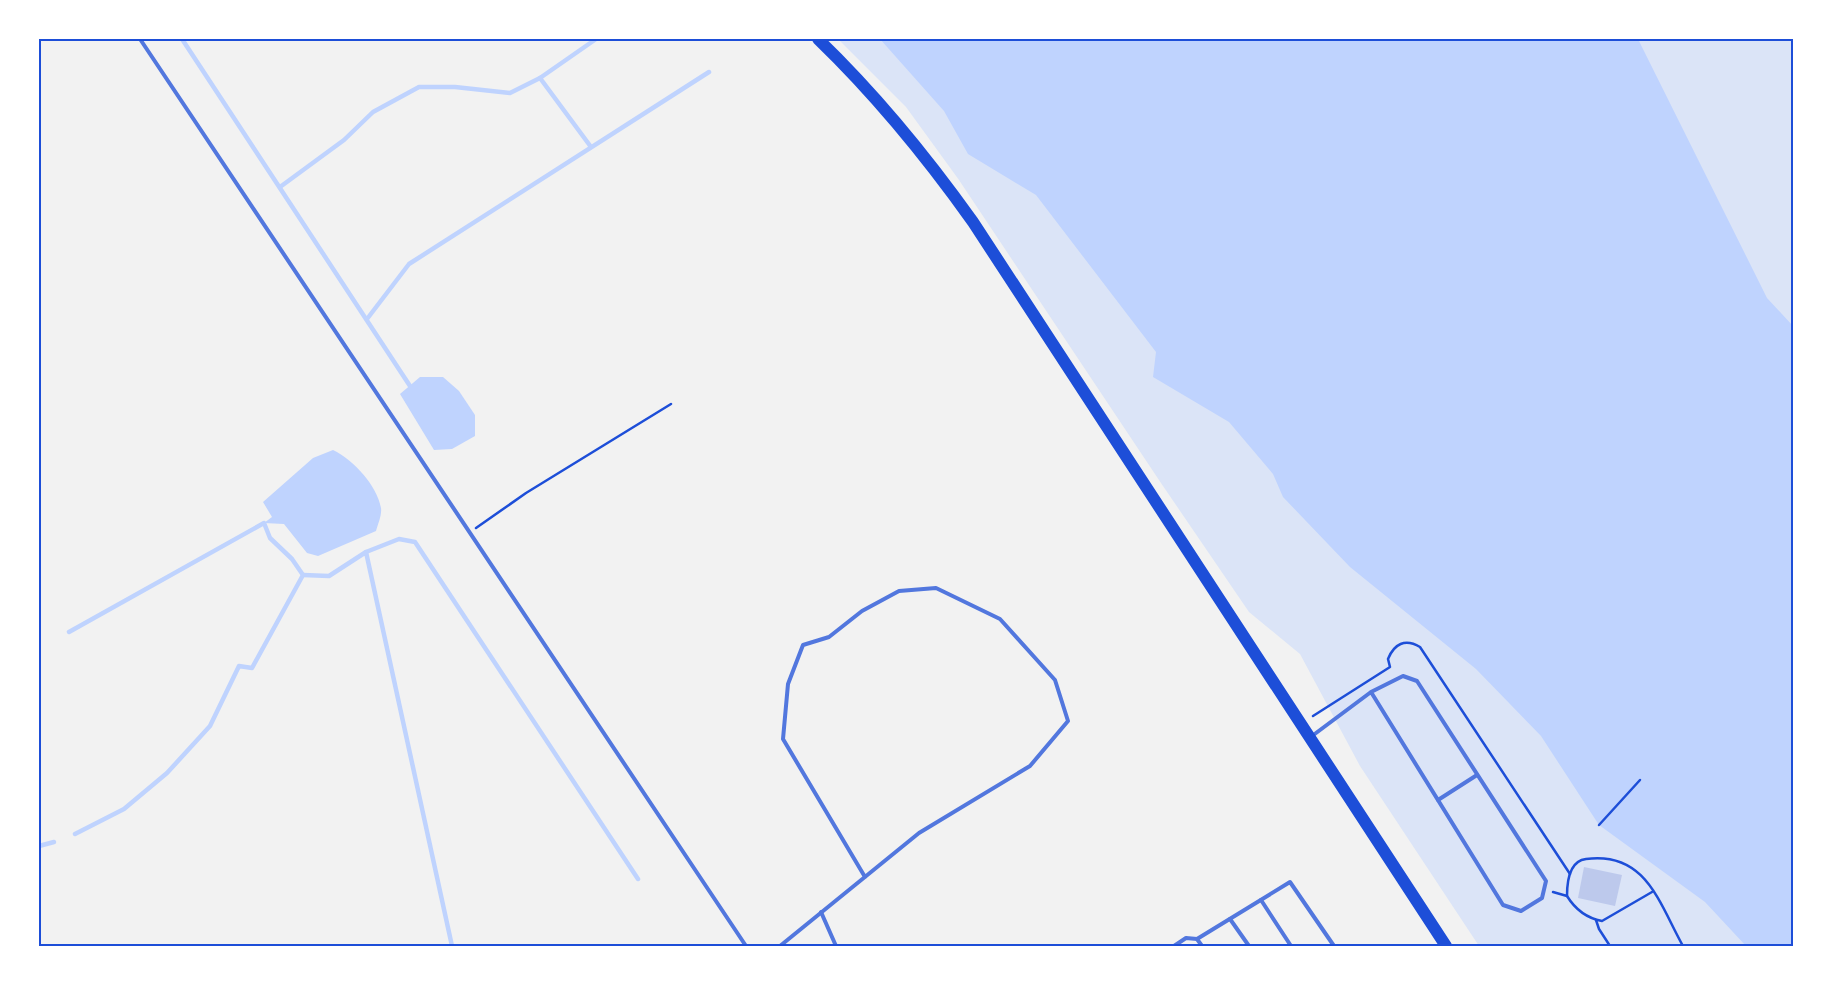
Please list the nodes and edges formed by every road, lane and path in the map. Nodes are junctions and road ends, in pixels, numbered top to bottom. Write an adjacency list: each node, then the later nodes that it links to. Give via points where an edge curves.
1 (140, 39): 4 (lane)
2 (818, 39): 6 (main road, via 896,120 973,222)
3 (671, 404): 4 (path, via 526,493)
4 (471, 532): 20 (lane)
5 (1371, 692): 6 (lane); 7 (lane, via 1403,676 1417,681); 9 (lane)
6 (1309, 737): 28 (main road)
7 (1478, 775): 9 (lane); 12 (lane, via 1546,881)
8 (1640, 780): 10 (path)
9 (1438, 800): 12 (lane, via 1503,905 1521,911 1542,898)
10 (1599, 825)
11 (865, 877): 11 (lane, via 919,833 1030,766 1068,721 1055,680 1000,619 936,588 899,591 862,611 829,637 804,645 788,684 783,739); 16 (lane)
12 (1544, 890): 14 (path)
13 (1652, 892): 14 (path, via 1645,879 1624,862 1595,858 1583,859 1574,865); 18 (path, via 1602,921); 30 (path)
14 (1567, 896): 18 (path, via 1578,911)
15 (1261, 900): 17 (lane); 26 (lane); 27 (lane, via 1290,882)
16 (821, 912): 21 (lane); 22 (lane)
17 (1230, 919): 19 (lane); 25 (lane)
18 (1596, 920): 29 (path)
19 (1197, 939): 23 (lane, via 1186,938); 24 (lane)
20 (746, 946)
21 (780, 946)
22 (836, 946)
23 (1174, 946)
24 (1202, 946)
25 (1249, 946)
26 (1291, 946)
27 (1334, 946)
28 (1446, 946)
29 (1610, 946)
30 (1683, 946)

